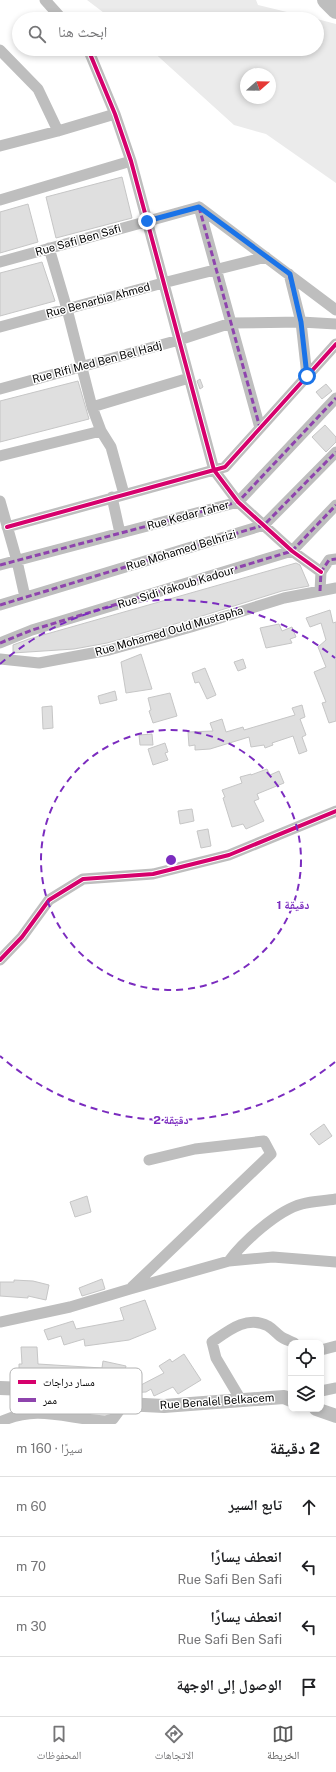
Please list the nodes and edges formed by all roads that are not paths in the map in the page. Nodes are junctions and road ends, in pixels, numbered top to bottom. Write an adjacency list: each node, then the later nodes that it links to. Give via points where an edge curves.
1 (45, 0): 4 (street)
2 (326, 0): 3 (main road)
3 (336, 10)
4 (56, 12)
5 (0, 50): 8 (street, via 38,89)
6 (91, 56): 7 (street)
7 (115, 114): 8 (street); 10 (street)
8 (58, 132): 9 (street)
9 (0, 146)
10 (131, 161): 11 (street); 13 (street)
11 (0, 200)
12 (199, 207): 13 (street, Rue Safi Ben Safi); 15 (street); 17 (street)
13 (147, 221): 14 (street, Rue Safi Ben Safi); 19 (street)
14 (49, 248): 16 (street, Rue Safi Ben Safi); 20 (street)
15 (266, 257): 17 (street, Rue Benarbia Ahmed); 18 (street)
16 (0, 262)
17 (216, 269): 19 (street, Rue Benarbia Ahmed); 23 (street)
18 (290, 274): 21 (street); 22 (street)
19 (163, 283): 20 (street, Rue Benarbia Ahmed); 26 (street)
20 (67, 309): 25 (street, Rue Benarbia Ahmed); 28 (street)
21 (336, 310)
22 (301, 322): 23 (street, Rue Rifi Med Ben Bel Hadj); 24 (street, Rue Rifi Med Ben Bel Hadj); 29 (street)
23 (231, 323): 26 (street, Rue Rifi Med Ben Bel Hadj); 34 (street)
24 (336, 324)
25 (0, 327)
26 (179, 340): 28 (street, Rue Rifi Med Ben Bel Hadj); 30 (street)
27 (336, 344): 29 (street)
28 (82, 367): 31 (street, Rue Rifi Med Ben Bel Hadj); 33 (street)
29 (307, 376): 34 (street)
30 (189, 378): 33 (street); 38 (street)
31 (0, 388)
32 (336, 398): 42 (street, Rue Kedar Taher)
33 (92, 407): 35 (street)
34 (260, 428): 38 (street, via 225,467)
35 (101, 431): 37 (street); 39 (street, via 110,448)
36 (336, 452): 44 (street, Rue Mohamed Belhrizi)
37 (0, 456)
38 (214, 470): 39 (street); 42 (street)
39 (124, 494): 40 (street)
40 (112, 497): 45 (street); 46 (street)
41 (0, 501): 45 (street)
42 (238, 502): 44 (street); 46 (street, Rue Kedar Taher)
43 (336, 505): 47 (street, Rue Sidi Yakoub Kadour)
44 (264, 525): 47 (street); 54 (street, Rue Mohamed Belhrizi)
45 (8, 527): 49 (street)
46 (120, 534): 49 (street, Rue Kedar Taher)
47 (292, 551): 51 (street); 56 (street, Rue Sidi Yakoub Kadour)
48 (336, 558): 51 (street, via 329,560)
49 (17, 561): 50 (street, Rue Kedar Taher); 54 (street)
50 (0, 566)
51 (321, 572): 53 (street)
52 (336, 588): 53 (street, Rue Mohamed Ould Mustapha)
53 (320, 591): 57 (street, Rue Mohamed Ould Mustapha, via 284,598 109,650 39,663)
54 (25, 597): 55 (street, Rue Mohamed Belhrizi)
55 (0, 605)
56 (0, 642)
57 (0, 659)
58 (336, 811): 59 (street, via 229,855 153,874 83,879 49,900 22,937)
59 (0, 960)
60 (149, 1160): 64 (street, via 195,1149 264,1141 271,1154)
61 (336, 1199): 62 (street, via 301,1204 276,1217 239,1247)
62 (229, 1261): 63 (street, via 273,1257); 64 (street)
63 (336, 1262)
64 (130, 1289): 65 (street, via 70,1308)
65 (0, 1322)
66 (288, 1340): 74 (street, via 270,1327 258,1322 245,1322 212,1342 216,1358)
67 (336, 1346): 68 (street)
68 (324, 1349)
69 (0, 1388): 70 (street, Rue Benalel Belkacem)
70 (10, 1388)
71 (336, 1388): 72 (street)
72 (324, 1390)
73 (288, 1397): 74 (street, Rue Benalel Belkacem)
74 (241, 1400): 75 (street, Rue Benalel Belkacem, via 164,1406)
75 (142, 1405)
76 (324, 1412): 81 (street)
77 (23, 1414): 82 (street)
78 (37, 1414): 83 (street)
79 (60, 1414): 80 (street, via 105,1421 113,1419)
80 (117, 1414)
81 (336, 1416)
82 (0, 1422)
83 (33, 1424)

